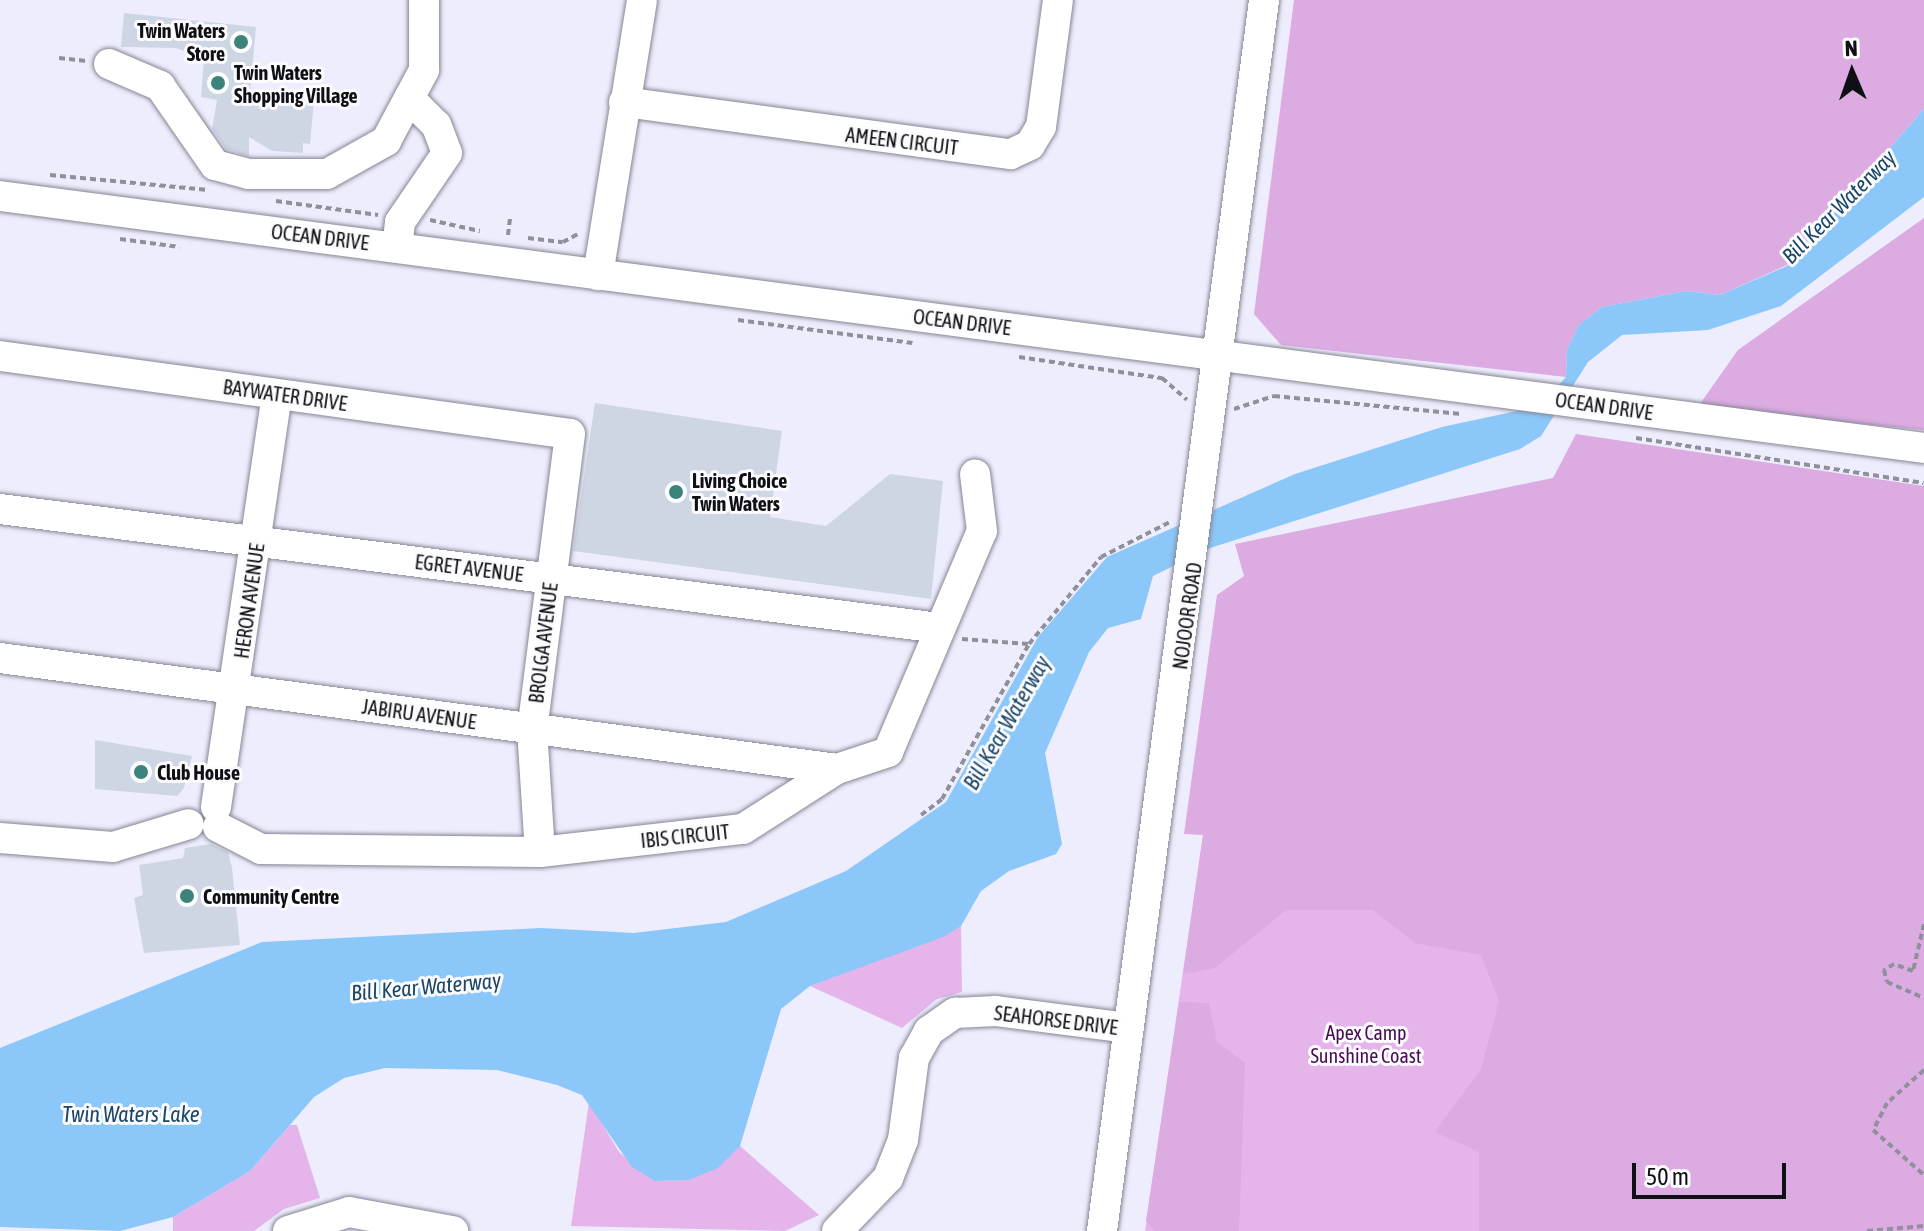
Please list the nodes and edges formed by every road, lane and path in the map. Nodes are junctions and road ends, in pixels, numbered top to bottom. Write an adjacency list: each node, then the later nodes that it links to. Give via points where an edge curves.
1 (424, 0): 6 (street, via 424,70)
2 (642, 0): 7 (street)
3 (1058, 0): 7 (street, AMEEN CIRCUIT, via 1041,127 1030,145 1011,154)
4 (1264, 0): 24 (street, NOJOOR ROAD)
5 (109, 64): 6 (street, via 160,86 184,114 203,157 248,174 327,174 386,141)
6 (409, 98): 12 (street, via 436,125 447,153)
7 (624, 102): 14 (street)
8 (38, 176): 9 (path, via 85,174)
9 (211, 191)
10 (0, 196): 17 (street, OCEAN DRIVE)
11 (269, 200): 12 (path)
12 (403, 217): 15 (path); 17 (street)
13 (510, 218): 15 (path)
14 (604, 234): 15 (path, via 583,231 563,242); 19 (street)
15 (508, 235)
16 (112, 238): 18 (path)
17 (397, 247): 19 (street, OCEAN DRIVE)
18 (193, 248)
19 (598, 275): 24 (street, OCEAN DRIVE)
20 (733, 319): 21 (path)
21 (928, 341)
22 (1010, 354): 26 (path, via 1153,376 1187,402)
23 (0, 356): 25 (street, BAYWATER DRIVE)
24 (1217, 356): 26 (street, NOJOOR ROAD); 30 (street, OCEAN DRIVE)
25 (277, 394): 28 (street, BAYWATER DRIVE); 35 (street, HERON AVENUE)
26 (1211, 404): 27 (path, via 1236,409 1274,396); 34 (street, NOJOOR ROAD)
27 (1469, 414)
28 (570, 434): 36 (street, BROLGA AVENUE)
29 (1621, 435): 32 (path)
30 (1924, 448)
31 (975, 474): 37 (street, IBIS CIRCUIT, via 982,531)
32 (1924, 483)
33 (0, 509): 35 (street, EGRET AVENUE)
34 (1186, 523): 38 (path, via 1101,557); 49 (street, NOJOOR ROAD, via 1195,567)
35 (257, 542): 36 (street, EGRET AVENUE); 40 (street, HERON AVENUE)
36 (551, 579): 37 (street, EGRET AVENUE); 41 (street, BROLGA AVENUE)
37 (939, 628): 38 (path, via 976,646); 42 (street, IBIS CIRCUIT, via 888,752)
38 (1029, 644): 43 (path, via 942,799)
39 (0, 658): 40 (street, JABIRU AVENUE)
40 (237, 690): 41 (street, JABIRU AVENUE); 44 (street, HERON AVENUE)
41 (532, 729): 42 (street, JABIRU AVENUE); 46 (street, BROLGA AVENUE)
42 (837, 769): 46 (street, IBIS CIRCUIT, via 743,829)
43 (921, 815)
44 (208, 820): 45 (street, via 113,847); 46 (street, IBIS CIRCUIT, via 261,849)
45 (0, 838)
46 (540, 852)
47 (1924, 924): 48 (path, via 1913,971 1894,964 1884,970 1887,982)
48 (1924, 998)
49 (1128, 1028): 55 (street, SEAHORSE DRIVE, via 996,1011 955,1013 929,1031 914,1058 903,1140 888,1178); 56 (street, NOJOOR ROAD)
50 (1924, 1070): 51 (path, via 1887,1103 1873,1130)
51 (1924, 1175)
52 (1924, 1226): 57 (path)
53 (288, 1231): 54 (street, via 349,1212)
54 (453, 1231)
55 (837, 1231)
56 (1102, 1231)
57 (1867, 1231)

